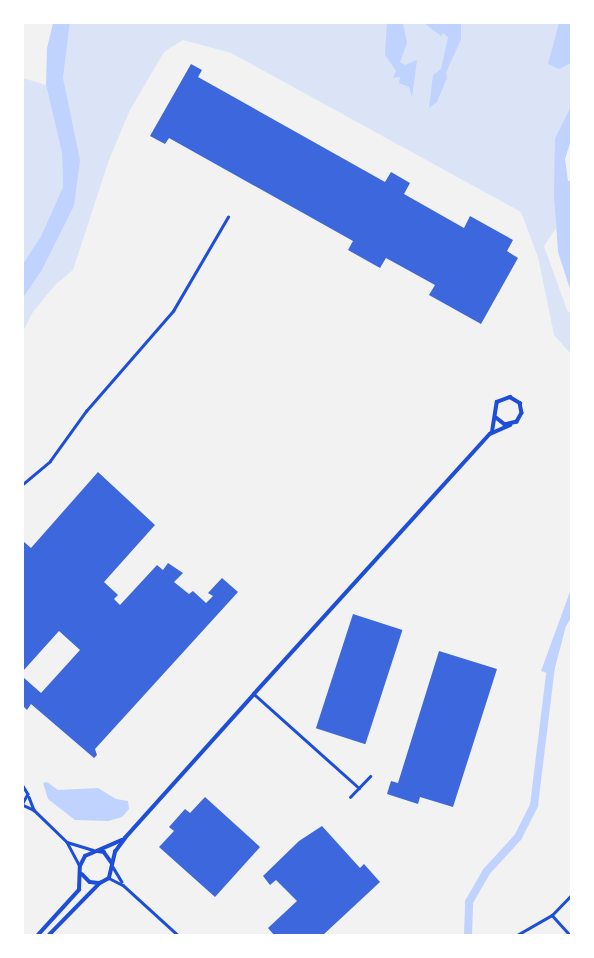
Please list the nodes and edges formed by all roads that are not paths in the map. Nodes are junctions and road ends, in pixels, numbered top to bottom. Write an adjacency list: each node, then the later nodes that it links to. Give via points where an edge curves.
1 (228, 217): 5 (street, via 173,311 93,402 50,461)
2 (496, 418): 3 (street); 3 (street, via 497,402 513,398 522,413); 4 (street)
3 (510, 425): 4 (street)
4 (490, 434): 6 (street)
5 (23, 484)
6 (254, 694): 9 (street); 14 (street)
7 (370, 776): 9 (street)
8 (23, 786): 10 (street)
9 (359, 788): 11 (street)
10 (28, 794): 12 (street); 13 (street)
11 (350, 797)
12 (23, 804): 13 (street)
13 (34, 810): 15 (street)
14 (125, 838): 16 (street); 18 (street, via 115,852)
15 (67, 842): 16 (street); 17 (street)
16 (94, 851): 17 (street); 18 (street, via 104,852)
17 (80, 866): 19 (street)
18 (113, 866): 20 (street); 22 (street)
19 (81, 872): 21 (street, via 90,882); 25 (street, via 79,890)
20 (109, 878): 21 (street); 22 (street)
21 (100, 883): 26 (street)
22 (124, 885): 27 (street)
23 (571, 895): 24 (street)
24 (552, 915): 28 (street); 29 (street)
25 (37, 935)
26 (49, 935)
27 (178, 935)
28 (517, 935)
29 (569, 935)

